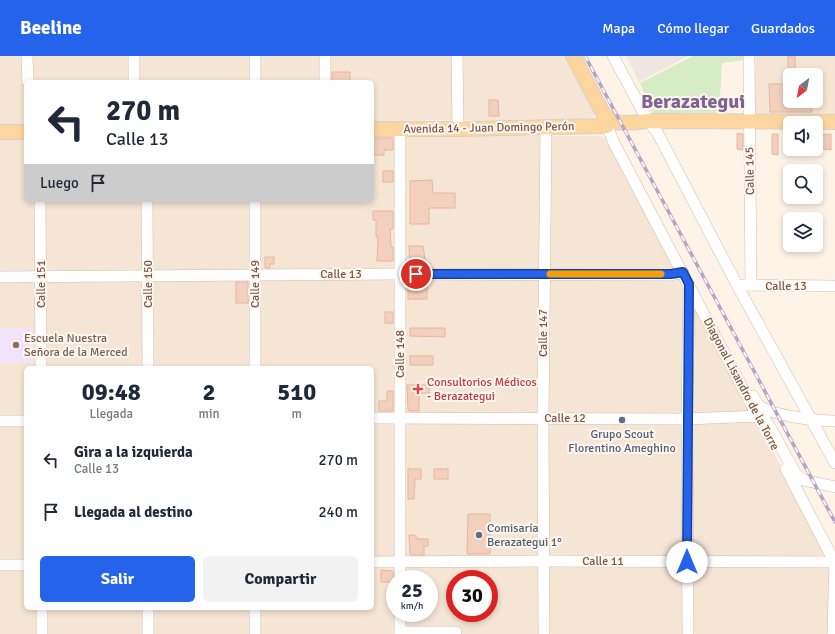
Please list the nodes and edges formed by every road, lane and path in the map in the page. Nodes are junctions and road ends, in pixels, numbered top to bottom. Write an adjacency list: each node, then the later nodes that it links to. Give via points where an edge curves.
1 (27, 56): 9 (street)
2 (134, 56): 10 (street)
3 (256, 56): 11 (street)
4 (325, 56): 12 (street)
5 (457, 56): 21 (street)
6 (573, 56): 13 (main road, Diagonal Lisandro de la Torre)
7 (614, 56): 14 (street)
8 (749, 56): 15 (street, Calle 145)
9 (28, 80)
10 (134, 80)
11 (255, 80)
12 (325, 80)
13 (605, 121): 17 (main road); 18 (main road, Avenida 14 - Juan Domingo Perón); 24 (street, Diagonal Lisandro de la Torre)
14 (648, 121): 15 (main road); 17 (main road); 36 (street)
15 (749, 122): 16 (main road); 37 (street, Calle 145)
16 (835, 122)
17 (621, 123): 24 (street, via 614,134)
18 (546, 128): 21 (main road, Avenida 14 - Juan Domingo Perón); 30 (street, Calle 147)
19 (374, 129): 20 (main road, Avenida 14 - Juan Domingo Perón)
20 (400, 129): 21 (main road, Avenida 14 - Juan Domingo Perón); 29 (street, Calle 148)
21 (458, 129)
22 (0, 132): 23 (main road)
23 (24, 132)
24 (614, 143): 28 (street, Diagonal Lisandro de la Torre)
25 (40, 202): 34 (street, Calle 151)
26 (147, 202): 32 (street, Calle 150)
27 (255, 202): 31 (street, Calle 149)
28 (683, 272): 30 (street, Calle 13); 35 (street, Diagonal Lisandro de la Torre)
29 (400, 274): 30 (street, Calle 13); 31 (street, Calle 13); 44 (street, Calle 148)
30 (544, 274): 45 (street, Calle 147)
31 (254, 275): 32 (street, Calle 13); 41 (street, Calle 149)
32 (148, 276): 34 (street, Calle 13); 40 (street, Calle 150)
33 (0, 277): 34 (street, Calle 13)
34 (41, 277): 39 (street, Calle 151)
35 (689, 284): 42 (street, Diagonal Lisandro de la Torre); 46 (street); 47 (street, via 758,404 763,408)
36 (737, 285): 37 (street, Calle 13); 47 (street)
37 (751, 285): 38 (street, Calle 13)
38 (835, 286)
39 (41, 366)
40 (148, 366)
41 (255, 366)
42 (758, 416): 46 (street, Calle 12); 52 (street, via 764,418 799,477); 57 (street, Diagonal Lisandro de la Torre)
43 (374, 418): 44 (street, Calle 12)
44 (400, 418): 45 (street, Calle 12); 55 (street, Calle 148)
45 (543, 418): 46 (street, Calle 12); 53 (street, Calle 147)
46 (687, 419): 56 (street)
47 (811, 420): 50 (street); 51 (street)
48 (0, 421): 49 (street)
49 (24, 421)
50 (835, 421)
51 (835, 463)
52 (835, 487)
53 (542, 561): 55 (street, Calle 11); 56 (street, Calle 11); 70 (street, Calle 147)
54 (374, 562): 55 (street, Calle 11)
55 (400, 562): 60 (street, Calle 148)
56 (687, 562): 57 (street, Calle 11); 71 (street)
57 (835, 563): 72 (street)
58 (0, 565): 59 (street)
59 (24, 565)
60 (400, 570)
61 (42, 610): 67 (street)
62 (148, 610): 68 (street)
63 (255, 610): 69 (street)
64 (400, 622): 66 (street)
65 (456, 632): 66 (street)
66 (400, 633)
67 (42, 634)
68 (148, 634)
69 (255, 634)
70 (544, 634)
71 (688, 634)
72 (833, 634)

